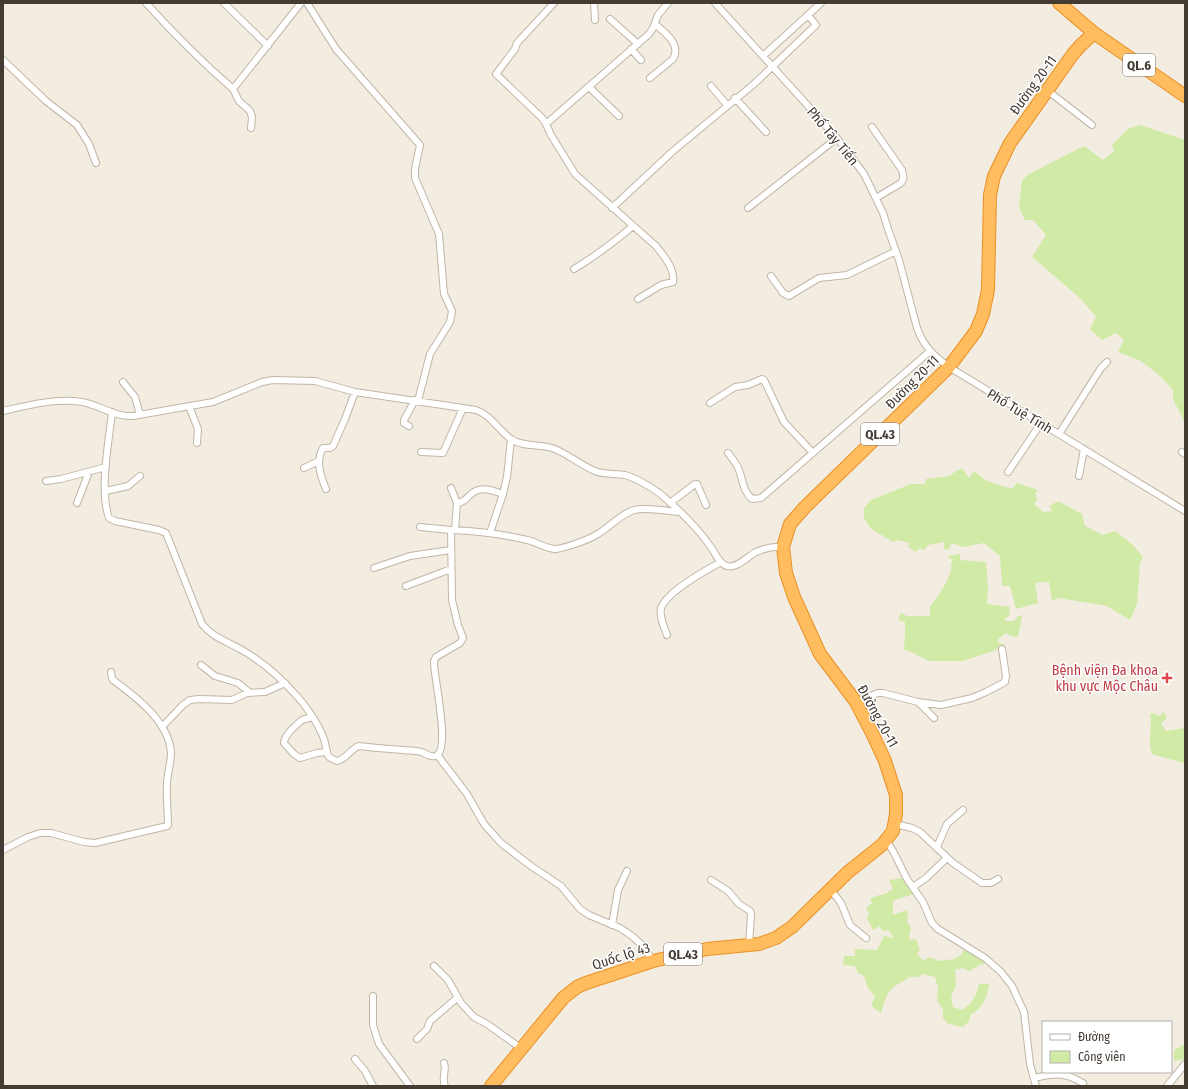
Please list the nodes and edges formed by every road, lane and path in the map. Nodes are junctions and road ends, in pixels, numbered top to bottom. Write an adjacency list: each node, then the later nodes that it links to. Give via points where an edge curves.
1 (146, 3): 26 (street, via 206,66)
2 (224, 3): 17 (street)
3 (301, 3): 17 (street)
4 (307, 3): 52 (street, via 336,49 420,146 415,174 418,187 439,234 444,294 452,315 430,354)
5 (554, 3): 32 (street, via 517,43 515,50 496,74)
6 (594, 3): 13 (street)
7 (668, 3): 14 (street)
8 (715, 3): 19 (street, Phố Tây Tiến)
9 (821, 3): 11 (street)
10 (1059, 3): 15 (highway, QL.6)
11 (808, 15): 19 (street); 22 (street, via 816,25)
12 (610, 19): 16 (street)
13 (595, 20)
14 (654, 24): 16 (street, via 649,34); 23 (street, via 672,40 676,55)
15 (1094, 33): 27 (highway, Đường 20-11 / QL.43, via 1073,54); 28 (highway, QL.6)
16 (638, 44): 18 (street)
17 (268, 46): 26 (street)
18 (631, 49): 21 (street); 25 (street)
19 (762, 56): 22 (street, Phố Tây Tiến)
20 (3, 60): 38 (street, via 46,101 78,125)
21 (641, 60)
22 (773, 67): 29 (street); 37 (street, Phố Tây Tiến)
23 (650, 78)
24 (711, 86): 30 (street)
25 (589, 87): 31 (street); 32 (street)
26 (233, 89): 35 (street, via 250,111)
27 (1048, 91): 33 (street); 49 (highway, Đường 20-11 / QL.43, via 1010,143 994,176 990,195 988,290 983,314 976,331)
28 (1185, 96)
29 (735, 98): 30 (street); 36 (street)
30 (727, 105): 40 (street)
31 (619, 116)
32 (546, 124): 40 (street, via 575,174)
33 (1092, 125)
34 (872, 127): 39 (street, via 904,176 901,183)
35 (252, 128)
36 (766, 132)
37 (837, 138): 39 (street, Phố Tây Tiến, via 864,174); 41 (street)
38 (96, 163)
39 (876, 198): 43 (street, Phố Tây Tiến)
40 (612, 208): 42 (street)
41 (748, 208)
42 (633, 226): 44 (street, via 603,251); 46 (street, via 656,246 673,274 673,282 661,285)
43 (896, 251): 45 (street, via 847,275 819,278 789,296 783,294); 47 (street, Phố Tây Tiến, via 920,337)
44 (574, 269)
45 (771, 276)
46 (638, 299)
47 (930, 352): 49 (street, Phố Tây Tiến); 67 (street)
48 (1107, 362): 61 (street)
49 (949, 367): 59 (street, Phố Tuệ Tĩnh); 89 (highway, Đường 20-11 / QL.43, via 805,507 790,524)
50 (123, 382): 58 (street, via 135,397)
51 (355, 392): 52 (street); 54 (street, via 315,381 273,380 262,382 218,401); 68 (street, via 333,446 323,448)
52 (417, 401): 55 (street); 60 (street, via 404,420)
53 (710, 403): 67 (street, via 735,387 748,386 762,379 784,422)
54 (189, 406): 58 (street); 63 (street, via 198,429)
55 (463, 408): 62 (street, via 485,414); 65 (street, via 443,453)
56 (3, 410): 57 (street, via 40,403 73,401)
57 (112, 412): 58 (street, via 127,416); 69 (street)
58 (140, 415)
59 (1041, 423): 61 (street, Phố Tuệ Tĩnh); 72 (street)
60 (409, 426)
61 (1058, 434): 64 (street, Phố Tuệ Tĩnh)
62 (511, 439): 79 (street); 81 (street, via 560,452 597,472 631,477)
63 (197, 443)
64 (1084, 449): 74 (street); 84 (street, Phố Tuệ Tĩnh)
65 (421, 452)
66 (728, 453): 67 (street, via 738,466 748,496 757,500)
67 (813, 453)
68 (319, 461): 70 (street); 77 (street)
69 (106, 468): 71 (street); 78 (street)
70 (304, 468)
71 (89, 472): 75 (street); 80 (street)
72 (1008, 472)
73 (140, 476): 78 (street, via 128,486)
74 (1079, 476)
75 (46, 481)
76 (451, 488): 82 (street)
77 (326, 490)
78 (106, 491): 99 (street, via 107,512 111,520 159,530 168,536 202,624 207,630 248,654)
79 (503, 494): 82 (street, via 479,489 465,501); 88 (street)
80 (77, 502)
81 (670, 502): 83 (street, via 697,484); 85 (street)
82 (457, 503): 87 (street)
83 (706, 505)
84 (1185, 510)
85 (680, 512): 88 (street, via 634,510 596,535 557,549 528,540); 91 (street, via 702,535)
86 (420, 527): 87 (street)
87 (453, 530): 88 (street); 90 (street)
88 (490, 533)
89 (783, 546): 91 (street, via 773,546 755,552 729,567); 101 (highway, Đường 20-11 / QL.43, via 790,586 816,647)
90 (451, 550): 92 (street, via 410,556); 93 (street)
91 (721, 562): 95 (street, via 686,583 665,602 661,612)
92 (374, 568)
93 (451, 569): 94 (street); 107 (street, via 453,607 463,638 460,643 436,657 434,661 442,736)
94 (406, 586)
95 (667, 635)
96 (1002, 649): 102 (street, via 1005,682 986,692 941,705)
97 (201, 665): 100 (street, via 215,676 238,683)
98 (111, 672): 105 (street, via 112,678 142,702)
99 (285, 683): 100 (street, via 265,692); 103 (street)
100 (249, 692): 105 (street, via 232,700 190,700)
101 (856, 702): 102 (street, via 883,693); 109 (highway, Đường 20-11 / QL.43, via 874,735 891,776 896,795)
102 (918, 702): 104 (street)
103 (312, 717): 106 (street); 106 (street, via 298,724 284,743 300,758)
104 (934, 718)
105 (162, 727): 112 (street, via 171,754 166,786 167,826 95,843 40,833)
106 (327, 752): 107 (street, via 330,758 338,761 359,746 417,751)
107 (438, 756): 119 (street, via 467,794 484,824 501,842 530,866 561,886 588,915)
108 (963, 810): 111 (street, via 947,824)
109 (895, 824): 110 (highway, Đường 20-11 / QL.43); 111 (street, via 916,830)
110 (886, 840): 117 (street); 118 (highway, Quốc lộ 43 / QL.43)
111 (937, 847): 113 (street)
112 (3, 850)
113 (947, 858): 115 (street, via 982,883 991,883); 117 (street)
114 (627, 871): 119 (street, via 618,890)
115 (998, 879)
116 (711, 880): 121 (street, via 750,911)
117 (913, 887): 131 (street, via 932,923 976,952 1001,972 1012,986 1024,1012)
118 (830, 889): 120 (street, via 841,903 850,925); 121 (highway, Quốc lộ 43 / QL.43, via 783,934 767,942)
119 (612, 925): 122 (street, via 632,936)
120 (866, 938)
121 (749, 946): 122 (highway, Quốc lộ 43 / QL.43, via 706,949)
122 (653, 961): 127 (highway, Quốc lộ 43 / QL.43, via 577,987 563,998)
123 (434, 966): 125 (street, via 448,980)
124 (373, 996): 136 (street, via 373,1024 379,1044)
125 (457, 998): 126 (street, via 430,1021); 127 (street, via 474,1018 487,1024)
126 (417, 1039)
127 (522, 1049): 138 (highway, Quốc lộ 43 / QL.43)
128 (355, 1059): 133 (street)
129 (444, 1063): 137 (street)
130 (1185, 1064): 140 (street)
131 (1034, 1078): 132 (street, via 1060,1074 1072,1076); 139 (street)
132 (1083, 1083)
133 (373, 1086)
134 (403, 1086): 135 (street)
135 (406, 1086)
136 (410, 1086)
137 (445, 1086)
138 (491, 1086)
139 (1036, 1086)
140 (1167, 1086)

